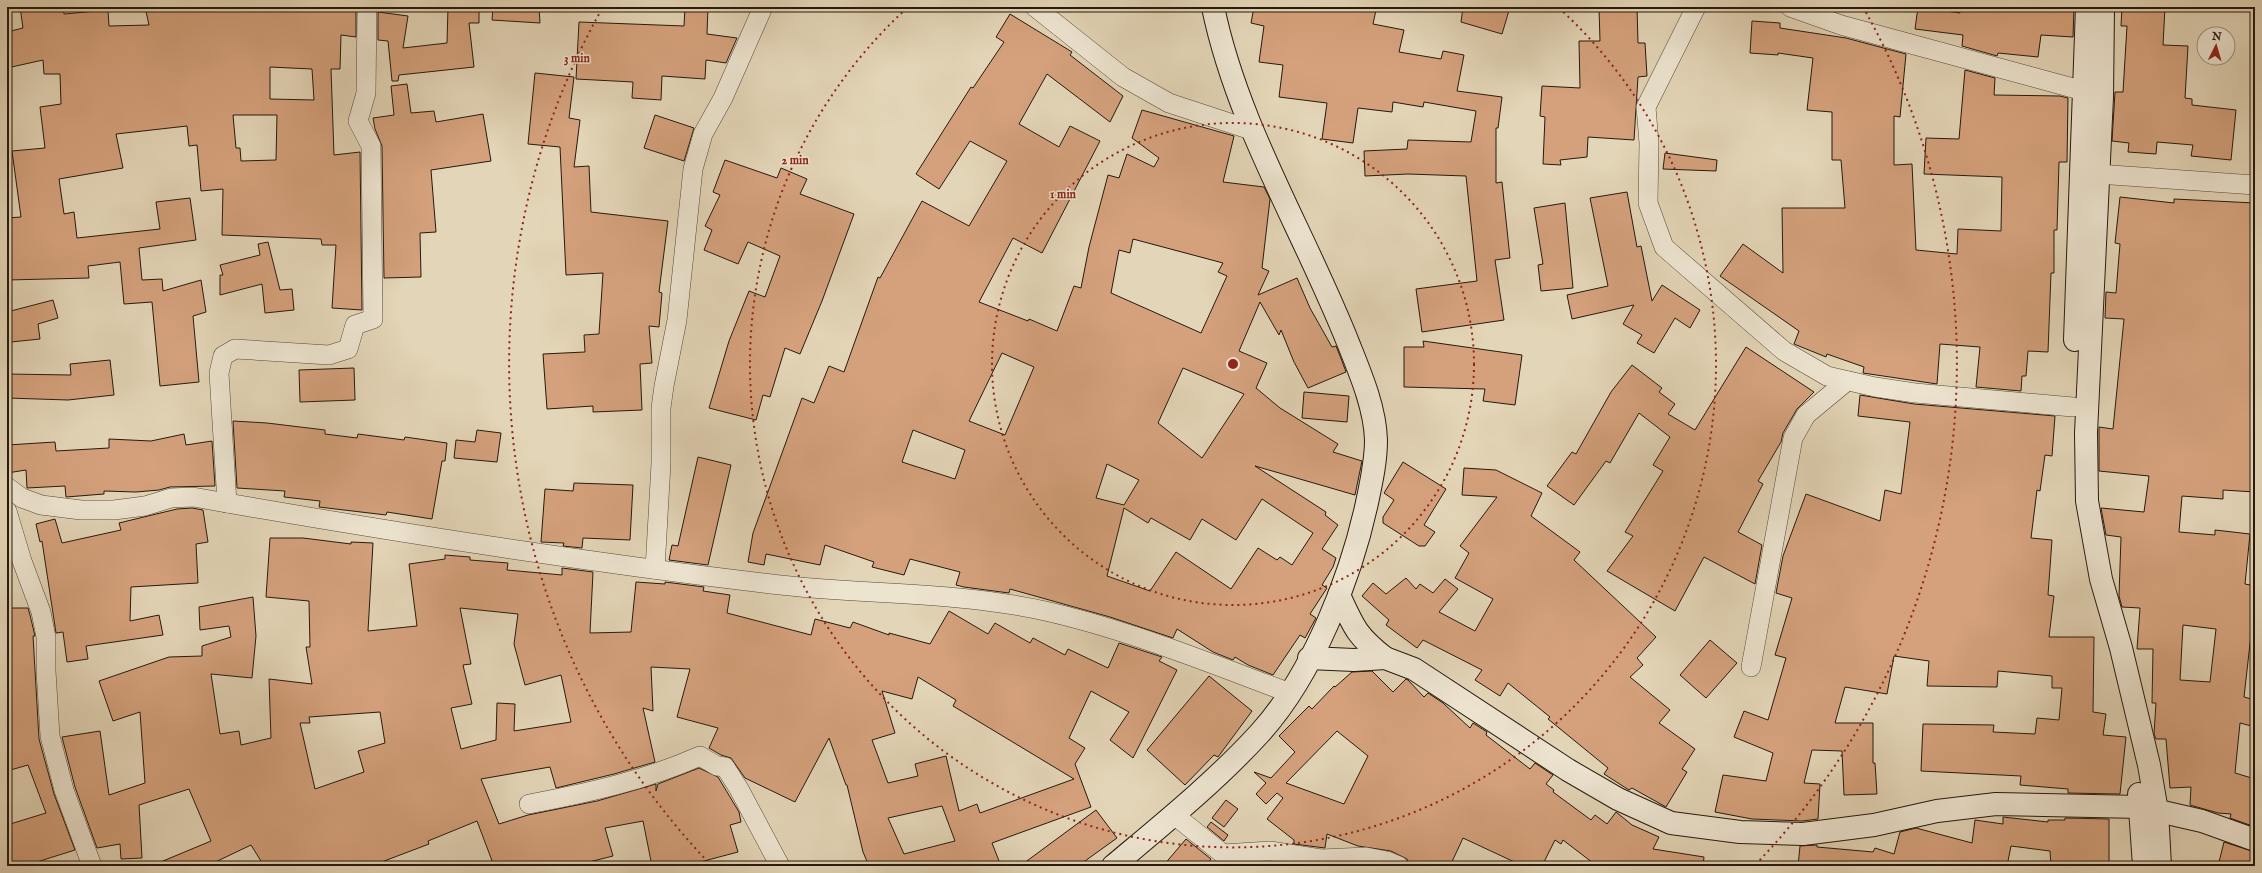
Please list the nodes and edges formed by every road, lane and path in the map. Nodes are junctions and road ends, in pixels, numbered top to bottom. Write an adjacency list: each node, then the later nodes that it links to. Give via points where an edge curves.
1 (367, 7): 16 (street, via 366,93 358,121 371,146 373,319 355,325 348,349 329,355 235,349 223,356 219,373)
2 (763, 7): 18 (street, via 723,98 703,134 693,169 677,320 661,408 662,464)
3 (1035, 7): 10 (street, via 1123,77 1169,103)
4 (1213, 7): 10 (street)
5 (1696, 7): 13 (street, via 1646,107 1649,143 1648,203 1664,247 1784,350 1827,376)
6 (1790, 7): 9 (street, via 1841,24)
7 (2087, 7): 9 (street)
8 (2103, 7): 11 (street)
9 (2084, 91): 11 (street)
10 (1251, 130): 19 (street, via 1291,212 1349,345 1374,419 1375,462 1363,522)
11 (2090, 173): 12 (street); 14 (street); 25 (street, via 2087,501 2100,579 2138,714)
12 (2255, 185)
13 (1847, 381): 14 (street, via 1915,393); 22 (street, via 1806,414 1793,438)
14 (2073, 407): 25 (street, via 2072,501 2077,535 2086,579)
15 (7, 487): 16 (street, via 22,498 41,505 81,510 114,510 145,506 171,498 193,497)
16 (227, 503): 18 (street, via 356,526)
17 (7, 510): 28 (street, via 41,612 46,638 50,736 64,790)
18 (655, 569): 23 (street, via 774,585 967,599 1044,610 1105,628)
19 (1339, 596): 20 (street); 21 (street, via 1364,642)
20 (1309, 658): 21 (street); 23 (street)
21 (1386, 658): 25 (street, via 1414,669 1568,770 1618,799 1671,823 1772,835 1804,834 1874,825 1937,811 1996,804)
22 (1751, 667)
23 (1290, 693): 26 (street, via 1261,732 1219,775)
24 (529, 804): 29 (street, via 595,791 675,767 700,756 717,766 725,767 740,789)
25 (2149, 809): 27 (street, via 2202,821); 32 (street); 33 (street)
26 (1173, 814): 30 (street); 31 (street, via 1223,854 1270,851 1321,859 1366,858 1387,861)
27 (2255, 840)
28 (92, 866)
29 (780, 866)
30 (1113, 866)
31 (1399, 866)
32 (2144, 866)
33 (2160, 866)

